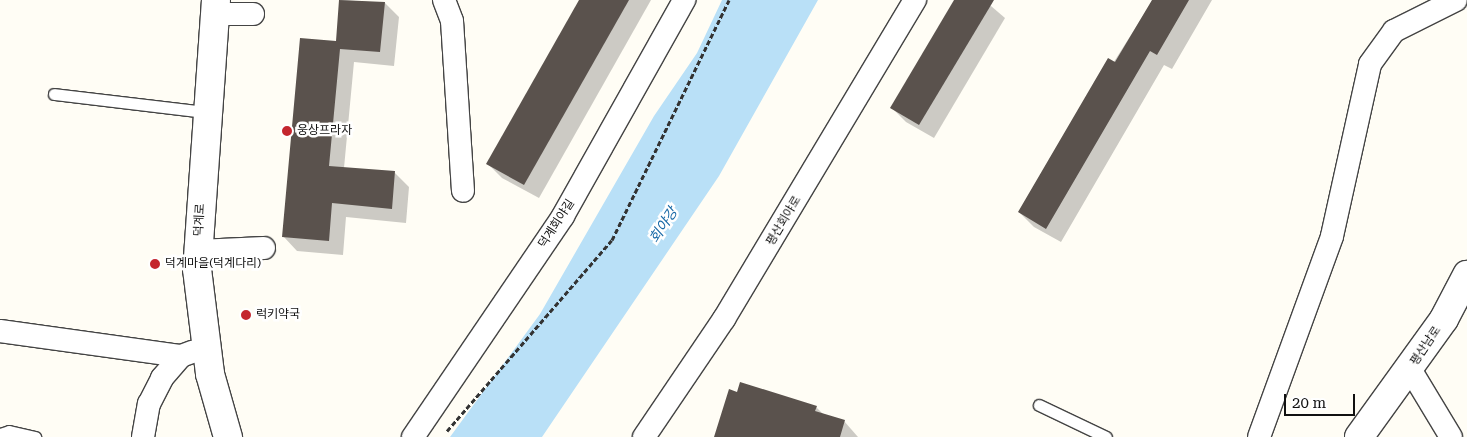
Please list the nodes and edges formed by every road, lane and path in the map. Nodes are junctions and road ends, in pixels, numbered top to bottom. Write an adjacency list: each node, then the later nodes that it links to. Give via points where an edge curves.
1 (444, 0): 10 (street, via 452,20)
2 (684, 0): 23 (street, 덕계회야길, via 563,216)
3 (729, 0): 24 (path, via 612,240)
4 (916, 0): 25 (street, 평산회야로, via 724,319)
5 (1456, 0): 27 (street, via 1394,30 1370,64 1332,236)
6 (215, 7): 7 (street); 9 (street, 덕계로)
7 (253, 14)
8 (54, 94): 9 (lane)
9 (206, 112): 12 (street, 덕계로)
10 (463, 191)
11 (264, 248): 12 (street)
12 (198, 251): 15 (street, 덕계로, via 197,269)
13 (1467, 275): 17 (street, 평산남로, via 1444,319)
14 (0, 331): 16 (street)
15 (207, 346): 16 (street); 22 (street, 덕계로, via 210,374)
16 (180, 356): 21 (street, via 162,378 149,404)
17 (1410, 369): 28 (street, 평산남로); 29 (street)
18 (1039, 405): 26 (lane)
19 (0, 434): 20 (lane, via 9,431)
20 (35, 437)
21 (143, 437)
22 (228, 437)
23 (413, 437)
24 (442, 437)
25 (644, 437)
26 (1106, 437)
27 (1259, 437)
28 (1360, 437)
29 (1451, 437)

